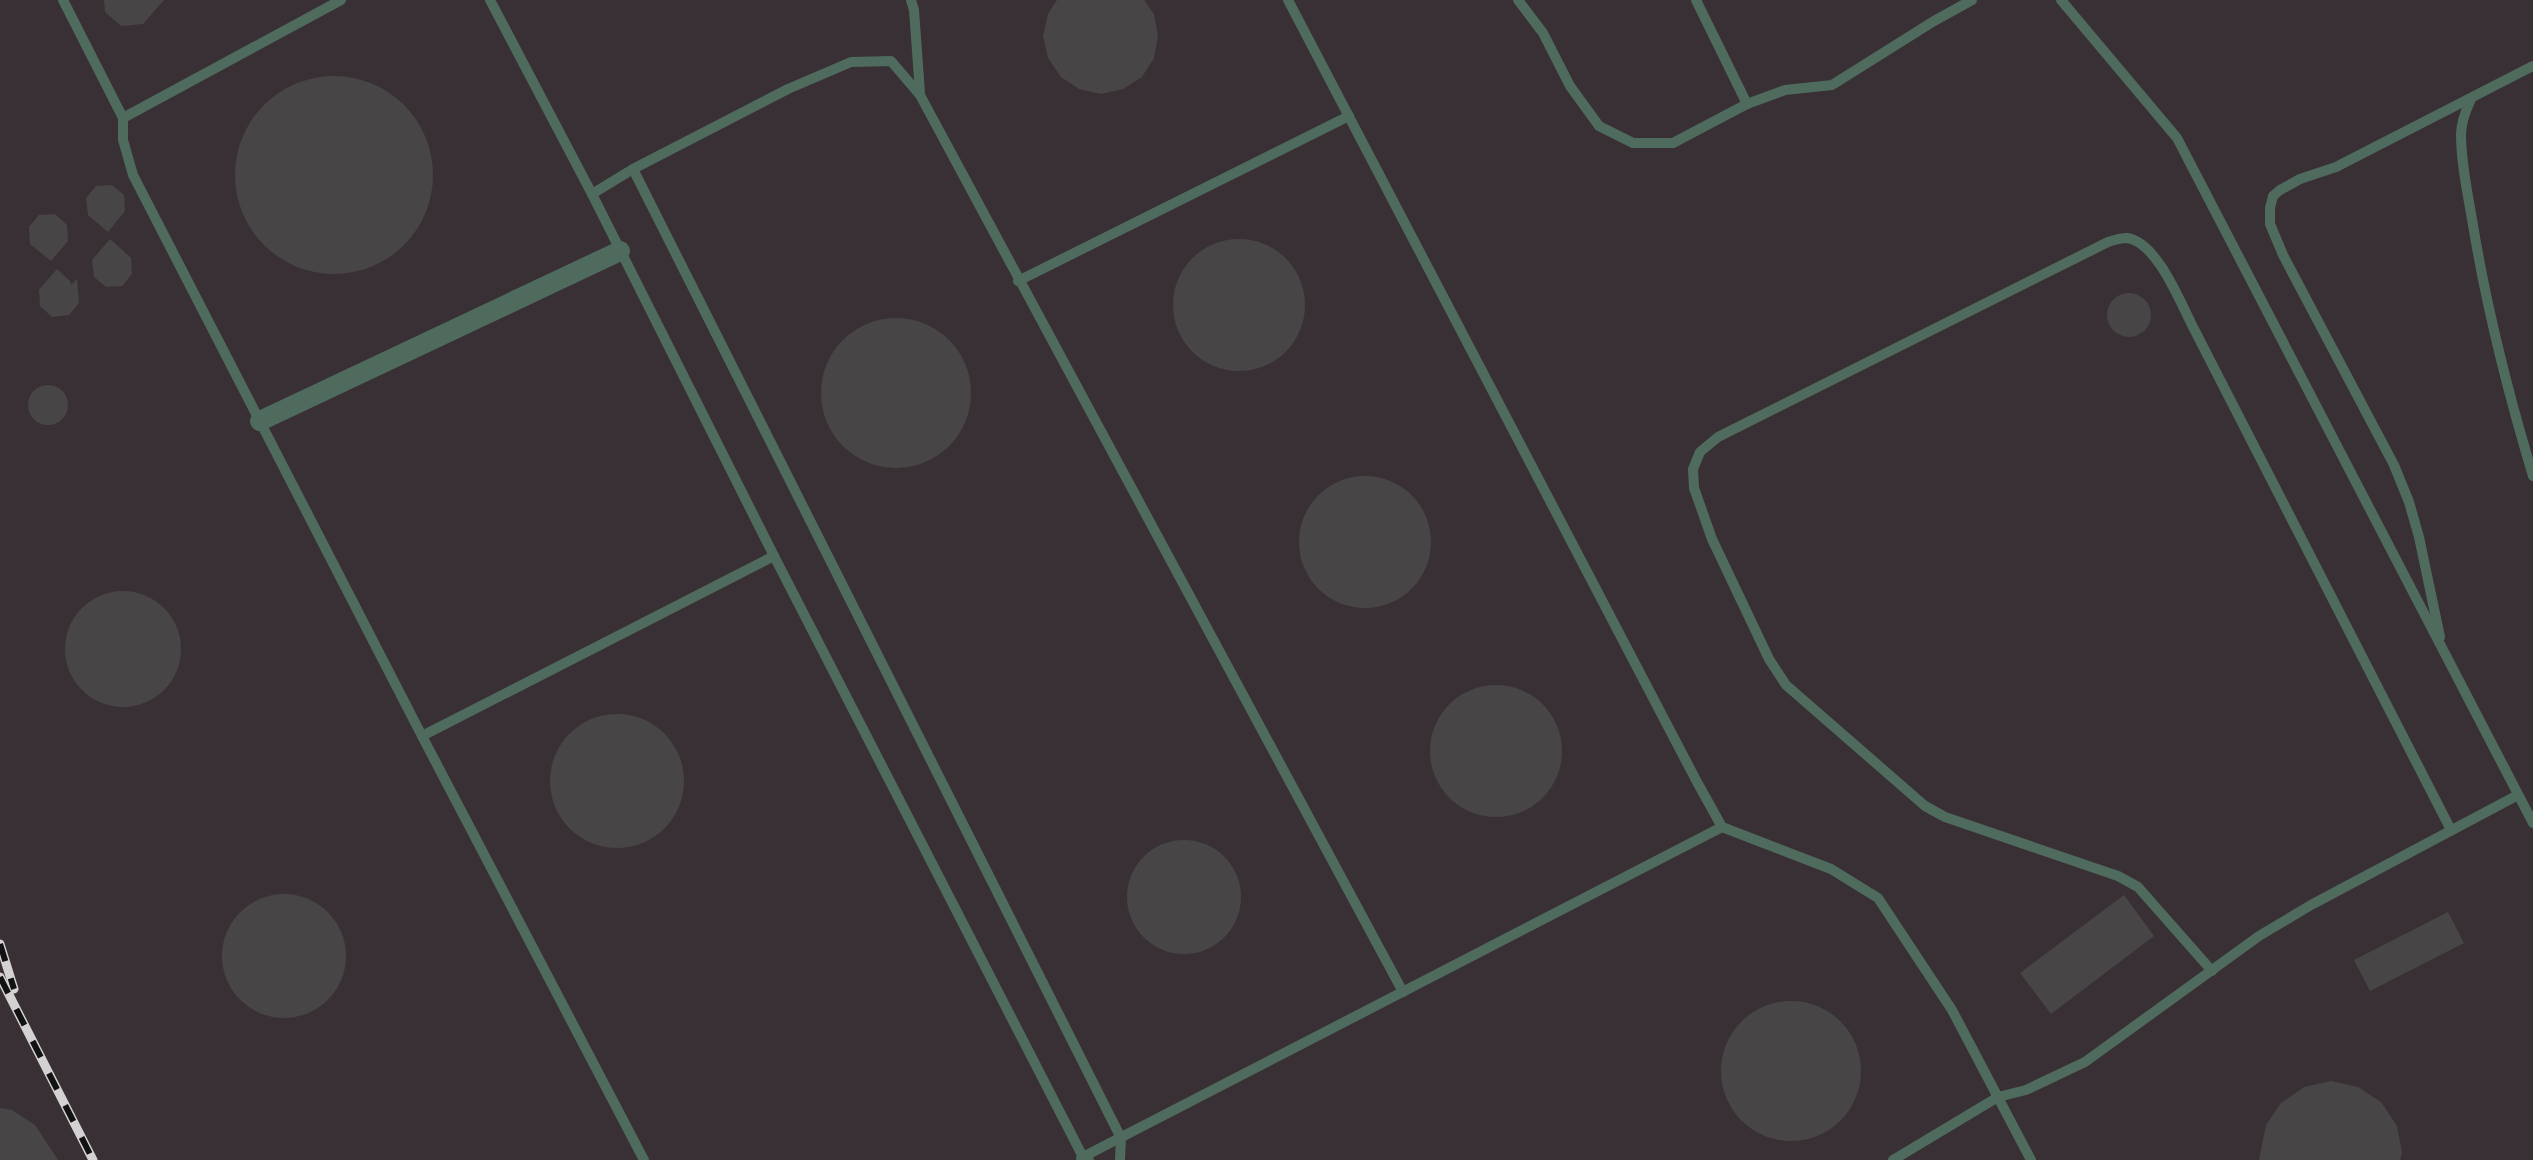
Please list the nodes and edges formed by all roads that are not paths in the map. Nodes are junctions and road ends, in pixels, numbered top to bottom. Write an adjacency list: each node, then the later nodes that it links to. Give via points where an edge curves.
1 (63, 0): 15 (lane)
2 (341, 0): 15 (lane)
3 (490, 0): 17 (lane)
4 (911, 0): 11 (lane)
5 (1288, 0): 14 (lane)
6 (1518, 0): 13 (lane, via 1599,126 1633,143 1673,143)
7 (1696, 0): 13 (lane)
8 (1972, 0): 13 (lane, via 1832,85 1785,90)
9 (2061, 0): 23 (lane, via 2177,138)
10 (2533, 66): 12 (lane)
11 (920, 95): 16 (lane, via 891,61 851,62); 19 (lane)
12 (2472, 97): 21 (lane, via 2461,131 2463,163 2491,320); 23 (lane, via 2336,167 2300,179 2273,196 2270,208 2270,224 2283,255 2409,502)
13 (1747, 104)
14 (1349, 116): 19 (lane); 27 (lane)
15 (123, 118): 20 (lane, via 133,175)
16 (633, 169): 17 (lane); 32 (lane)
17 (592, 194): 18 (lane)
18 (620, 251): 20 (street); 22 (lane)
19 (1018, 281): 30 (lane)
20 (260, 421): 24 (lane)
21 (2533, 476)
22 (774, 556): 24 (lane); 33 (lane)
23 (2443, 651): 25 (lane)
24 (422, 736): 34 (lane)
25 (2518, 795): 26 (lane); 28 (lane)
26 (2533, 823)
27 (1722, 827): 30 (lane); 31 (lane, via 1831,869 1878,898 1952,1010)
28 (2451, 830): 29 (lane, via 2311,905); 29 (lane, via 2160,264 2143,244 2125,238 2108,242 1718,437 1700,452 1693,469 1694,488 1712,539 1786,685 1925,806 2138,887)
29 (2212, 971): 31 (lane, via 2085,1062)
30 (1403, 992): 32 (lane)
31 (1998, 1097): 36 (lane); 37 (lane)
32 (1121, 1138): 33 (lane); 35 (lane)
33 (1083, 1159)
34 (644, 1160)
35 (1120, 1160)
36 (1893, 1160)
37 (2031, 1160)

